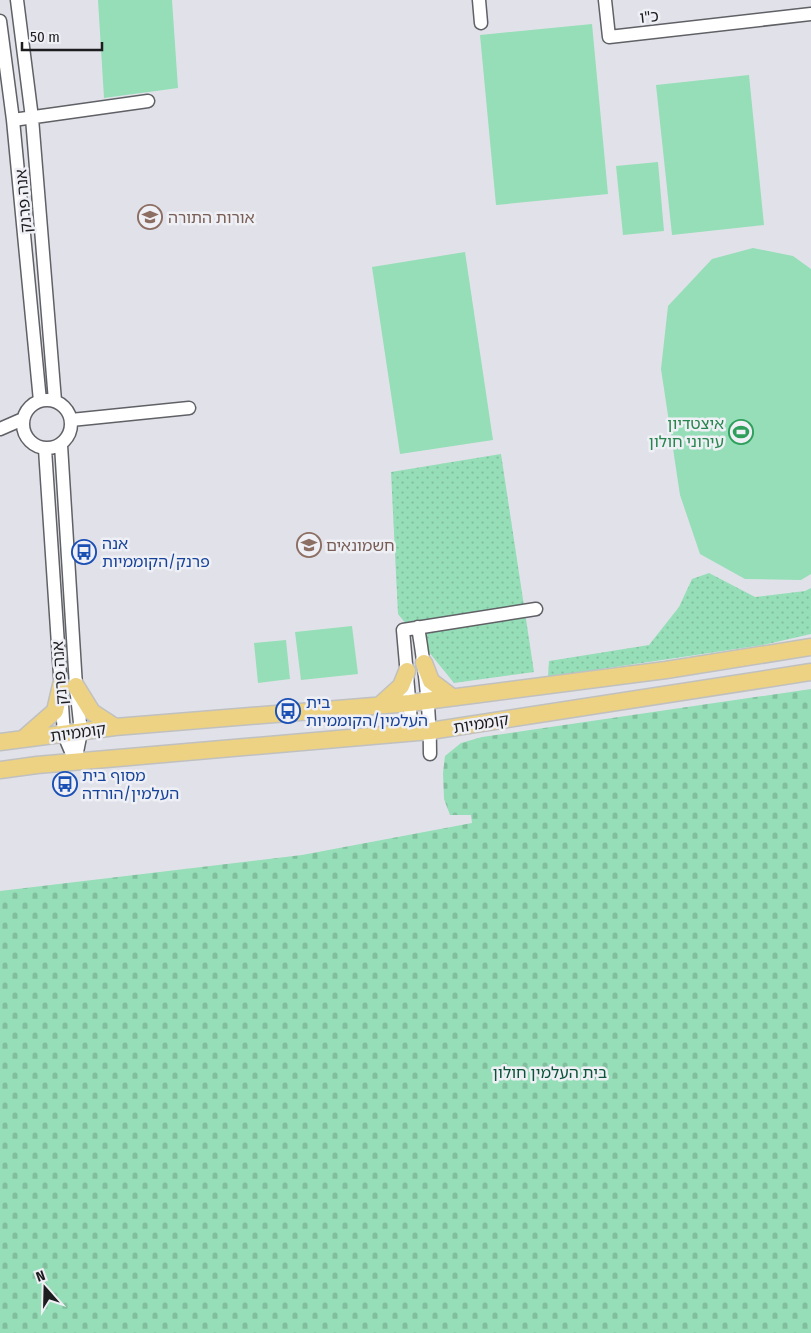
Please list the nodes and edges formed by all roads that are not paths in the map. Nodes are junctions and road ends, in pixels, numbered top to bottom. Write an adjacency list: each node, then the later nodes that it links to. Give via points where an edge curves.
1 (17, 0): 8 (street, אנה פרנק)
2 (479, 0): 6 (street)
3 (605, 0): 4 (street, כ"ו, via 609,37)
4 (811, 14)
5 (0, 21): 9 (street, אנה פרנק)
6 (481, 23)
7 (148, 101): 8 (street)
8 (32, 118): 9 (street); 11 (street, אנה פרנק)
9 (13, 120): 10 (street, אנה פרנק)
10 (40, 401): 11 (street); 13 (street, via 26,411)
11 (55, 401): 14 (street, via 68,411)
12 (189, 408): 14 (street)
13 (23, 419): 15 (street); 16 (street)
14 (71, 420): 17 (street, via 68,439)
15 (0, 430): 16 (street)
16 (24, 434): 18 (street, via 29,441)
17 (61, 445): 18 (street); 25 (street, אנה פרנק)
18 (45, 449): 25 (street, אנה פרנק)
19 (536, 609): 20 (street)
20 (418, 627): 22 (street); 23 (street, via 403,630)
21 (811, 647): 26 (main road, קוממיות, via 666,670)
22 (424, 663): 26 (main road, via 431,681); 27 (street)
23 (407, 671): 28 (street); 29 (main road, via 401,686)
24 (811, 672): 31 (main road, קוממיות)
25 (68, 685): 30 (main road, via 92,712); 32 (street, אנה פרנק); 34 (street, אנה פרנק); 35 (main road, via 55,711)
26 (452, 697): 27 (main road, קוממיות)
27 (427, 700): 28 (main road, קוממיות); 31 (street)
28 (410, 703): 29 (main road, קוממיות); 33 (street)
29 (380, 705): 30 (main road, קוממיות)
30 (115, 727): 32 (main road, קוממיות)
31 (430, 731): 33 (main road, קוממיות); 37 (street)
32 (81, 732): 34 (main road, קוממיות); 38 (street, אנה פרנק)
33 (412, 733): 38 (main road, קוממיות)
34 (64, 735): 35 (main road, קוממיות); 38 (street, אנה פרנק)
35 (23, 739): 36 (main road, קוממיות)
36 (0, 742)
37 (430, 754)
38 (75, 762): 39 (main road, קוממיות)
39 (0, 770)

